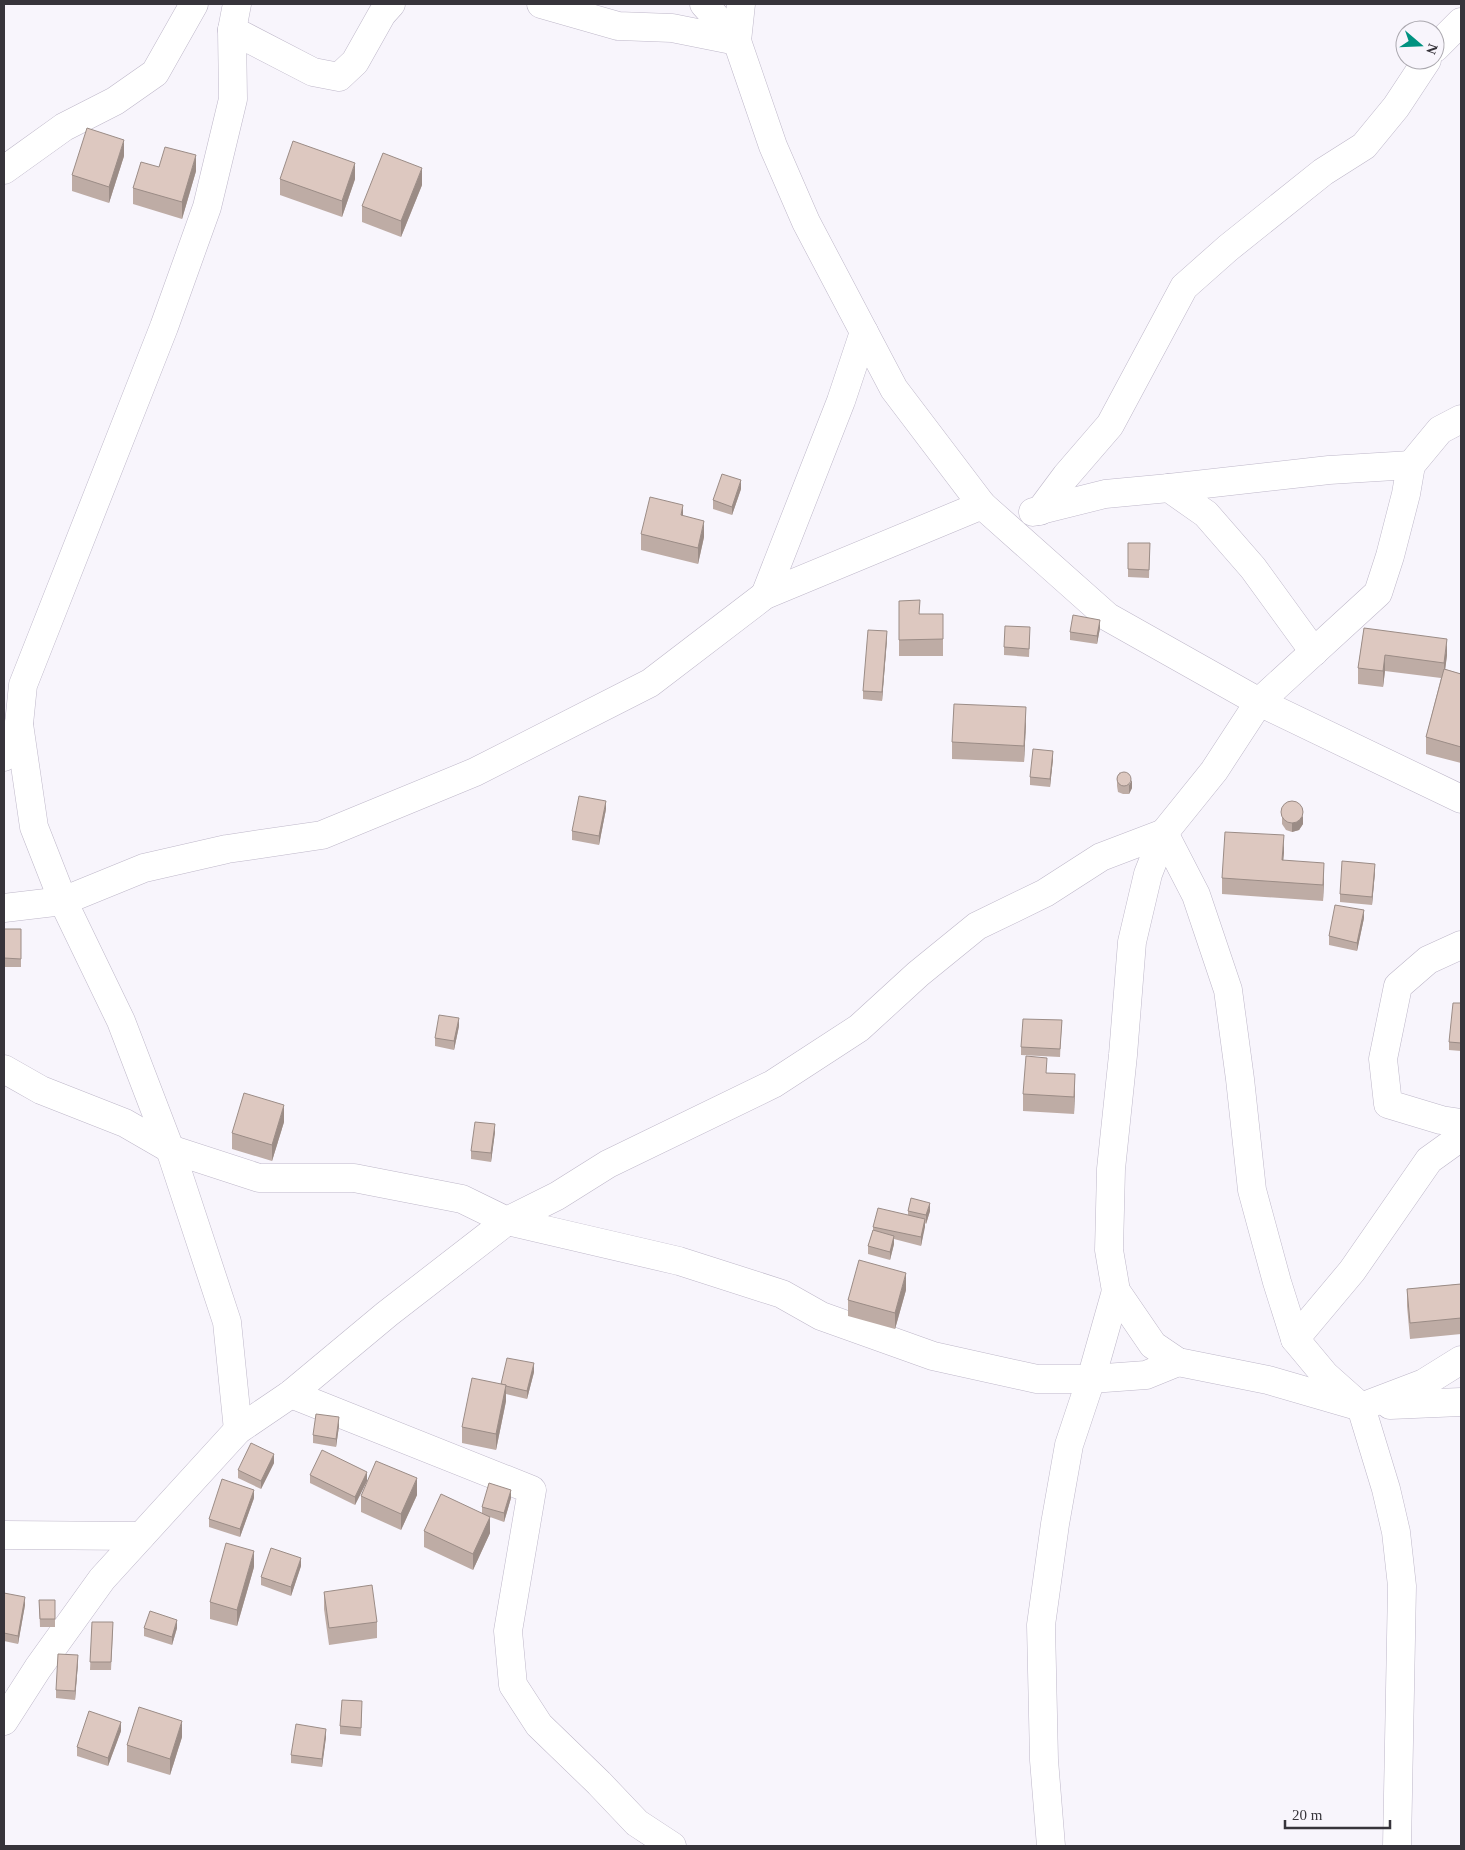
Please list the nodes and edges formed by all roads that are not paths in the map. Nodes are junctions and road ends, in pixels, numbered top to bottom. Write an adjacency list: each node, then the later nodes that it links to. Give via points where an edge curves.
1 (194, 4): 12 (street, via 155,73 115,101 64,127)
2 (237, 4): 8 (street)
3 (391, 4): 8 (street, via 355,62 339,77 313,72)
4 (541, 4): 10 (street, via 618,26 672,28)
5 (704, 4): 10 (street)
6 (741, 4): 10 (street)
7 (1461, 22): 9 (street)
8 (232, 30): 22 (street, via 233,99 207,207 164,327 23,685)
9 (1445, 38)
10 (737, 41): 13 (street, via 773,146 795,197)
11 (1420, 70): 17 (street, via 1396,107 1364,146 1323,172 1184,287 1110,425)
12 (4, 170)
13 (864, 332): 18 (street, via 894,389); 19 (street, via 841,401)
14 (1461, 419): 15 (street, via 1440,430)
15 (1410, 465): 16 (street, via 1329,470); 20 (street, via 1406,494 1378,593)
16 (1169, 488): 17 (street, via 1105,494); 20 (street, via 1206,514 1253,568)
17 (1040, 510): 18 (street)
18 (990, 511): 19 (street); 21 (street, via 1108,617)
19 (766, 594): 26 (street, via 650,683 475,772 322,835 227,849 144,868)
20 (1314, 652): 21 (street)
21 (1259, 702): 24 (street); 25 (street, via 1214,771)
22 (18, 724): 23 (street); 26 (street, via 34,827)
23 (4, 757)
24 (1456, 800)
25 (1164, 833): 33 (street, via 1101,857 1045,893 977,926 859,1028 774,1084 608,1164 557,1196); 34 (street, via 1148,874 1132,942 1111,1169 1109,1250); 35 (street, via 1196,895 1228,990 1252,1190)
26 (63, 901): 27 (street); 32 (street, via 121,1021)
27 (4, 908)
28 (1461, 945): 30 (street, via 1428,960 1398,986 1383,1060 1388,1104)
29 (4, 1069): 32 (street, via 41,1090 125,1123)
30 (1461, 1123)
31 (1461, 1136): 35 (street, via 1429,1160 1352,1271)
32 (170, 1149): 33 (street, via 259,1178 354,1178 462,1199); 42 (street, via 227,1322)
33 (507, 1221): 38 (street, via 679,1261 782,1294 821,1316 933,1356 1037,1379); 39 (street)
34 (1116, 1291): 37 (street, via 1152,1345); 38 (street)
35 (1296, 1339): 41 (street, via 1325,1375)
36 (1461, 1360): 41 (street, via 1424,1383)
37 (1178, 1362): 38 (street, via 1146,1375); 41 (street, via 1268,1380)
38 (1091, 1379): 47 (street, via 1069,1445 1041,1626 1044,1760)
39 (291, 1394): 42 (street); 46 (street, via 532,1490 508,1631 514,1685 539,1725 637,1824)
40 (1461, 1402): 41 (street)
41 (1361, 1407): 48 (street, via 1396,1532 1402,1586)
42 (238, 1430): 44 (street)
43 (4, 1535): 44 (street)
44 (140, 1536): 45 (street, via 102,1579)
45 (4, 1721)
46 (672, 1846)
47 (1051, 1846)
48 (1397, 1846)

